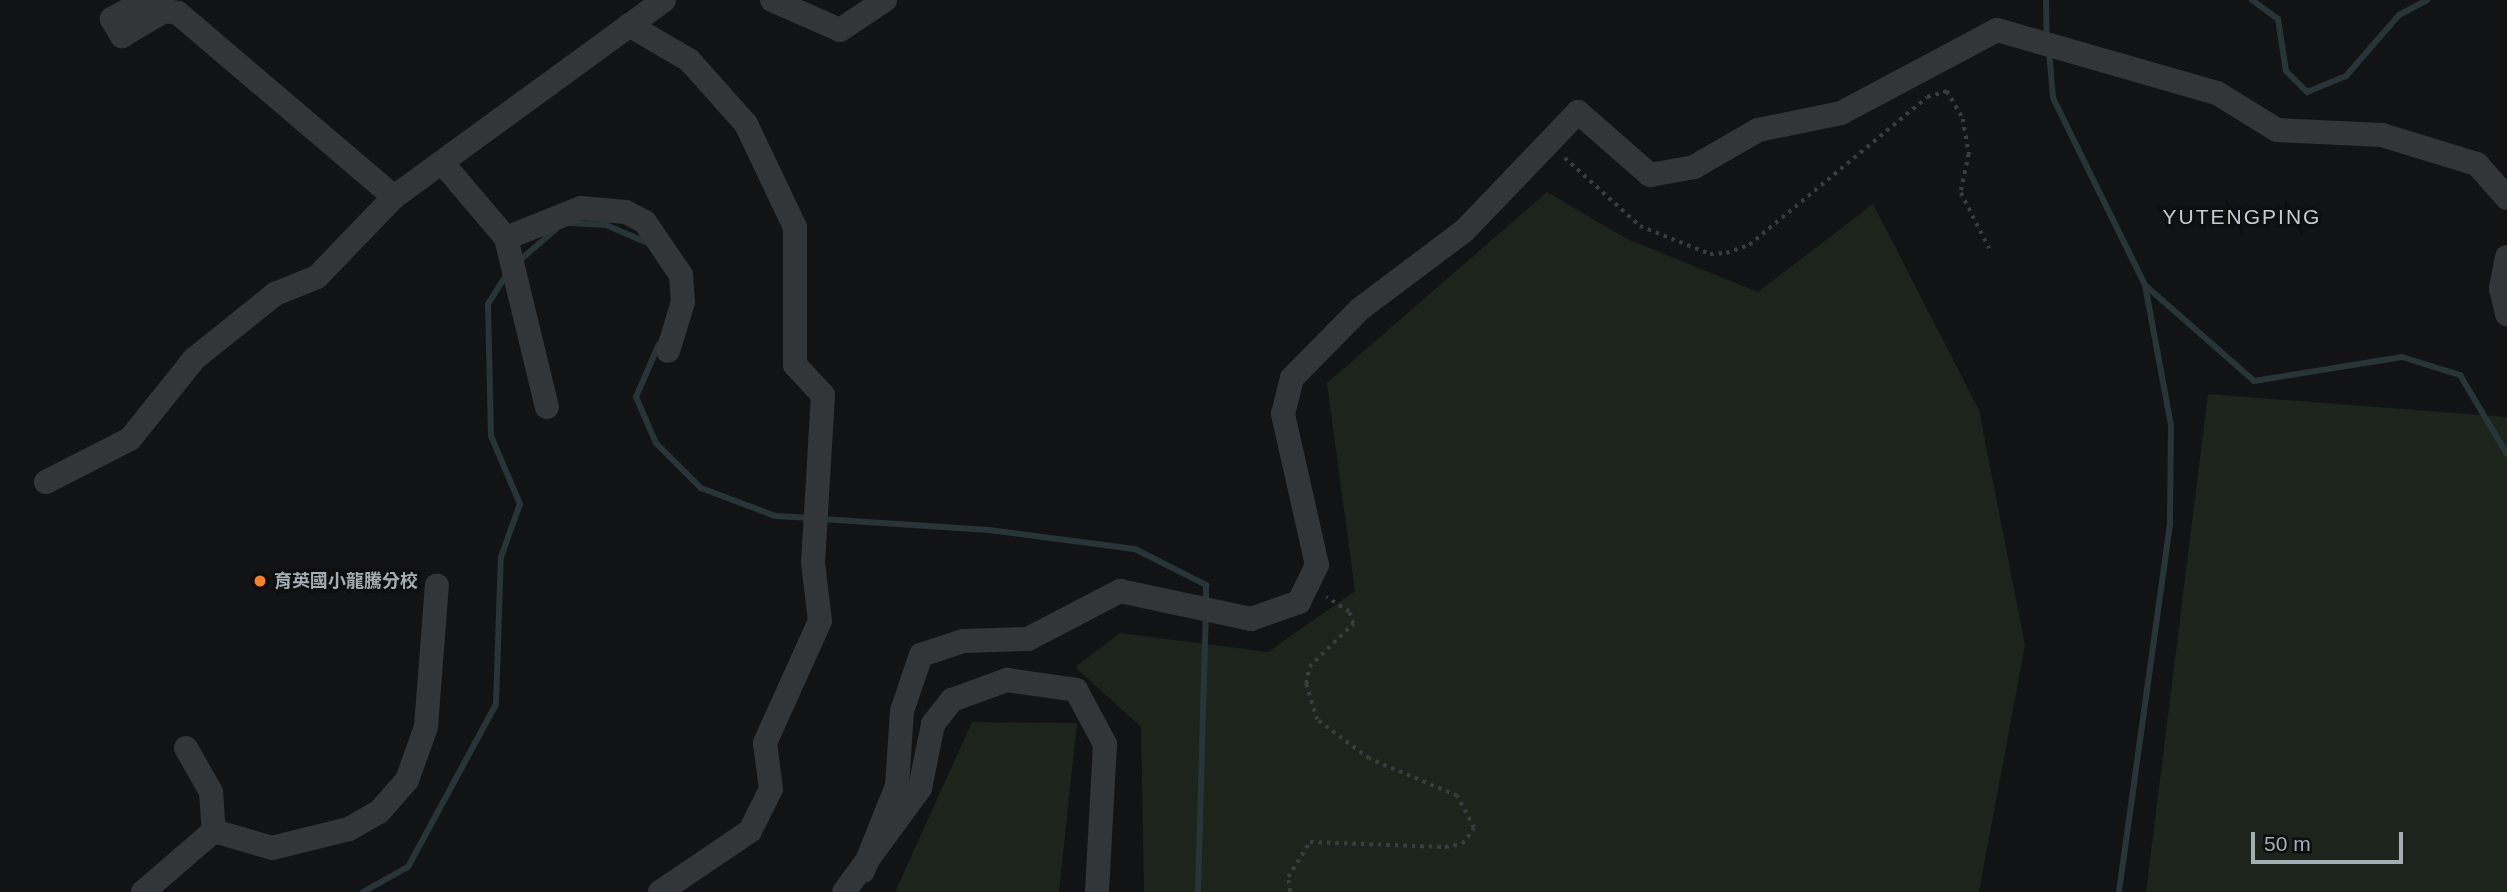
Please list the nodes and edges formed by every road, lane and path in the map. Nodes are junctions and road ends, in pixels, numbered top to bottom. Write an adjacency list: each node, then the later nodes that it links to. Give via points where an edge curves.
1 (148, 0): 8 (street, via 112,19 122,36 164,10 178,13)
2 (664, 0): 5 (street)
3 (772, 0): 4 (street, via 839,30)
4 (885, 0)
5 (629, 25): 7 (street, via 488,123); 23 (street, via 689,60 746,124 795,227 795,365 823,395 813,563 820,621 765,743 771,789 750,831)
6 (1549, 144): 9 (street, via 1578,113 1650,175 1694,167 1758,130 1841,113 1997,30 2217,93 2277,130 2382,135 2477,164); 11 (path, via 1640,226 1710,254 1726,253 1749,245 1927,97 1947,91 1962,119 1969,154 1961,193); 18 (street, via 1464,231 1360,309 1292,378 1283,414 1317,565)
7 (445, 166): 8 (street); 10 (street)
8 (394, 197): 16 (street, via 317,277 275,294 194,359 130,439)
9 (2507, 198)
10 (506, 238): 14 (street, via 582,208 626,212 645,222 681,275 683,302); 15 (street)
11 (1989, 248)
12 (2507, 257): 13 (street, via 2501,288)
13 (2507, 314)
14 (668, 351)
15 (547, 407)
16 (46, 482)
17 (437, 585): 20 (street, via 426,727 407,780 379,812 349,829 272,848)
18 (1306, 587): 21 (street, via 1299,601 1251,619 1120,591 1028,639 962,641 921,655 902,711 897,786); 26 (path, via 1349,612 1353,624 1309,667 1306,684 1317,720 1369,759 1457,796 1474,828 1462,844 1445,847 1310,842 1289,877)
19 (186, 748): 20 (street, via 211,792)
20 (214, 831): 22 (street)
21 (863, 872): 24 (street); 25 (street, via 920,788 933,724 952,700 1007,680 1076,690 1105,744)
22 (143, 892)
23 (660, 892)
24 (844, 892)
25 (1097, 892)
26 (1290, 892)

